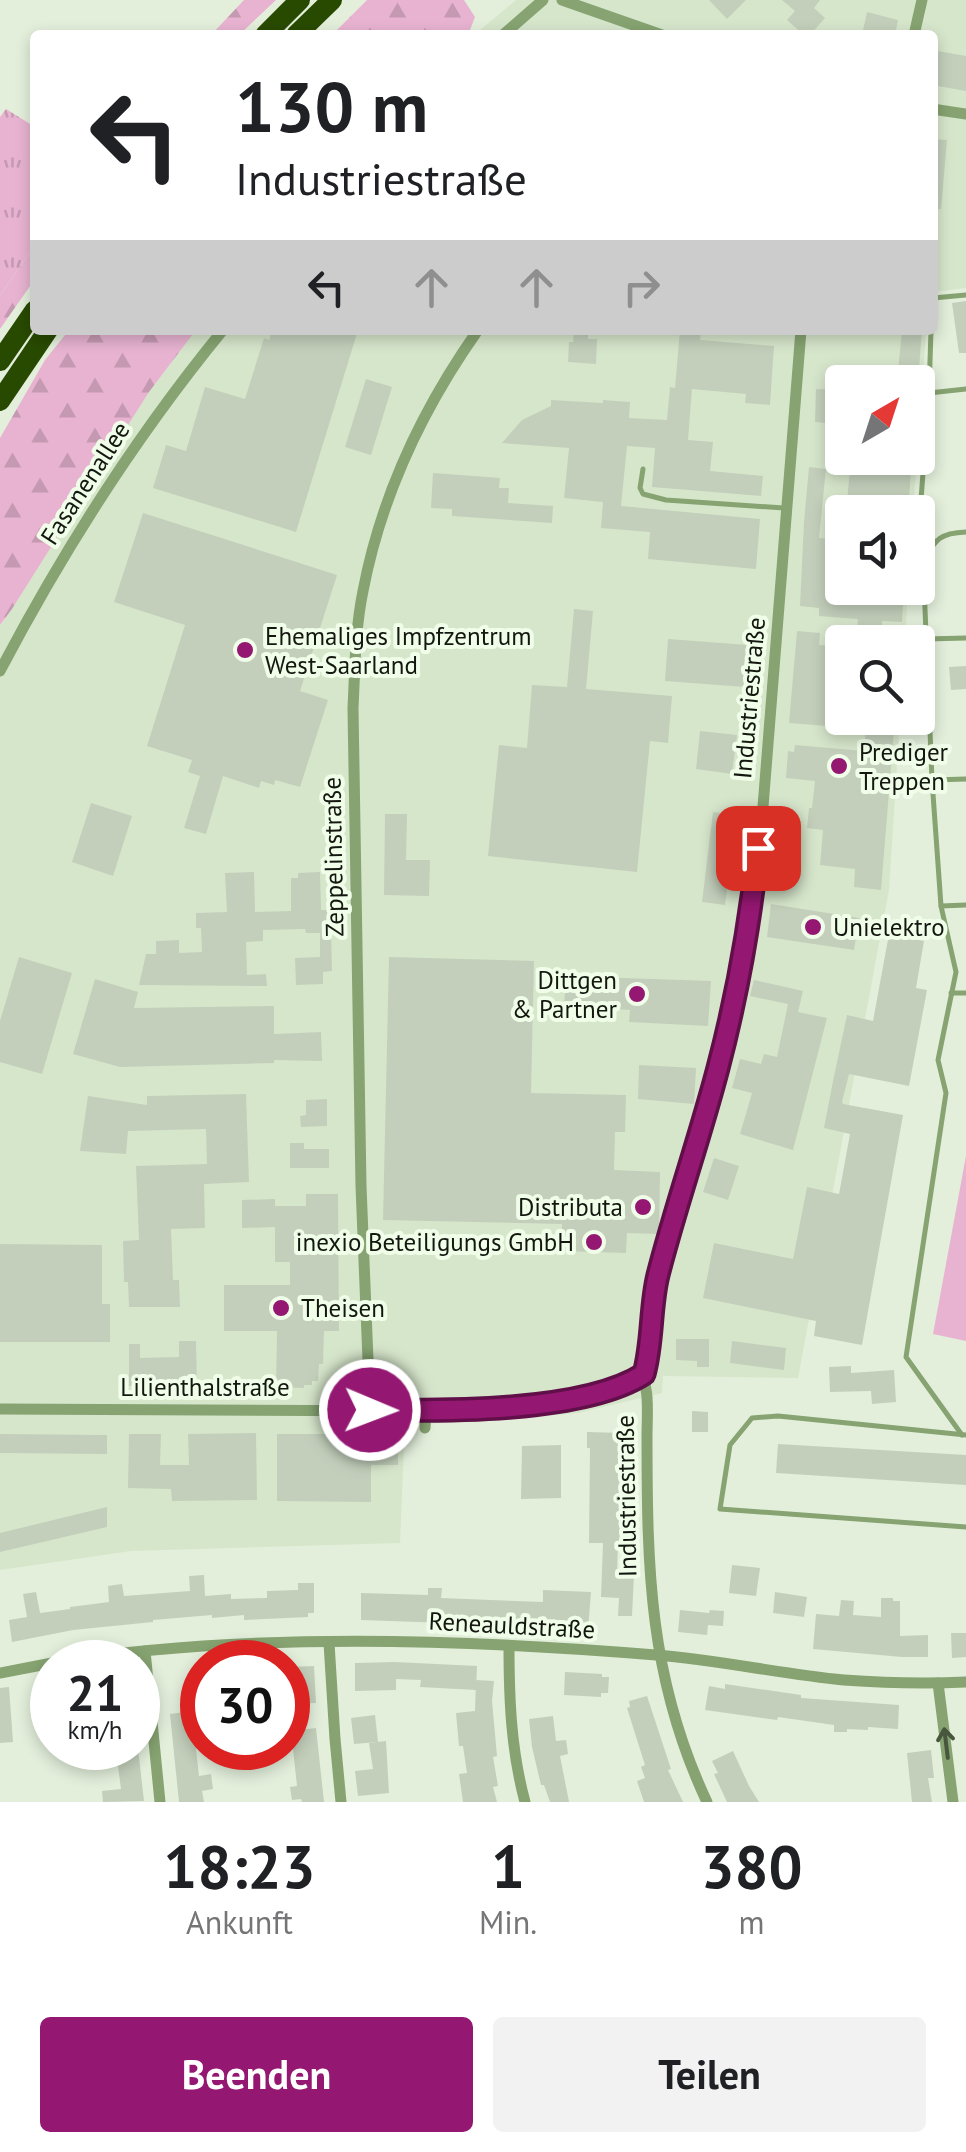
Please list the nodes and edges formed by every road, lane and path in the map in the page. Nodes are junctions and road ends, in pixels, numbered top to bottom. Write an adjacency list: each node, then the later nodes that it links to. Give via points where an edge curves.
1 (300, 0): 6 (highway)
2 (332, 0): 7 (highway)
3 (543, 0): 8 (street)
4 (562, 0): 9 (street)
5 (922, 0): 10 (street)
6 (271, 30)
7 (301, 30)
8 (509, 30)
9 (648, 30)
10 (915, 30)
11 (938, 109): 12 (street)
12 (966, 114)
13 (966, 294): 14 (lane)
14 (938, 297)
15 (30, 317): 21 (highway)
16 (45, 335): 25 (highway)
17 (219, 335): 32 (street, Fasanenallee, via 97,504)
18 (475, 335): 42 (street, Zeppelinstraße, via 419,427 386,506 369,560 356,643 360,1186)
19 (801, 335): 27 (street, Industriestraße)
20 (932, 335): 22 (lane)
21 (0, 361)
22 (930, 365)
23 (966, 389): 24 (lane)
24 (935, 392)
25 (0, 401)
26 (643, 469): 27 (lane, via 643,494)
27 (786, 508): 40 (street, Industriestraße, via 746,937 719,1065 657,1277)
28 (966, 532): 29 (lane)
29 (935, 541)
30 (966, 638): 31 (lane)
31 (935, 639)
32 (0, 671)
33 (930, 735): 35 (lane)
34 (966, 779): 35 (lane)
35 (932, 780): 37 (lane)
36 (966, 905): 37 (lane)
37 (941, 906): 39 (lane, via 956,972)
38 (966, 992): 39 (lane)
39 (951, 993): 45 (lane, via 938,1060 946,1093 906,1357)
40 (644, 1374): 43 (street, Lilienthalstraße, via 555,1400); 50 (street, Industriestraße, via 650,1587)
41 (0, 1409): 42 (street, Lilienthalstraße)
42 (370, 1410): 43 (street, Lilienthalstraße)
43 (426, 1411): 44 (street)
44 (425, 1428)
45 (964, 1435): 46 (lane, via 752,1418 730,1445 720,1509)
46 (966, 1526)
47 (329, 1643): 48 (street, Reneauldstraße); 49 (street, Reneauldstraße); 57 (street)
48 (509, 1646): 50 (street, Reneauldstraße); 58 (street, via 510,1717)
49 (160, 1650)
50 (660, 1656): 54 (street, Reneauldstraße, via 844,1680); 59 (street, Industriestraße, via 678,1731)
51 (30, 1667): 52 (street, Reneauldstraße)
52 (0, 1673)
53 (966, 1682): 54 (street, Reneauldstraße)
54 (938, 1683): 60 (street, one-way to 54)
55 (157, 1770): 56 (street)
56 (160, 1802)
57 (342, 1802)
58 (524, 1802)
59 (707, 1802)
60 (954, 1802)

